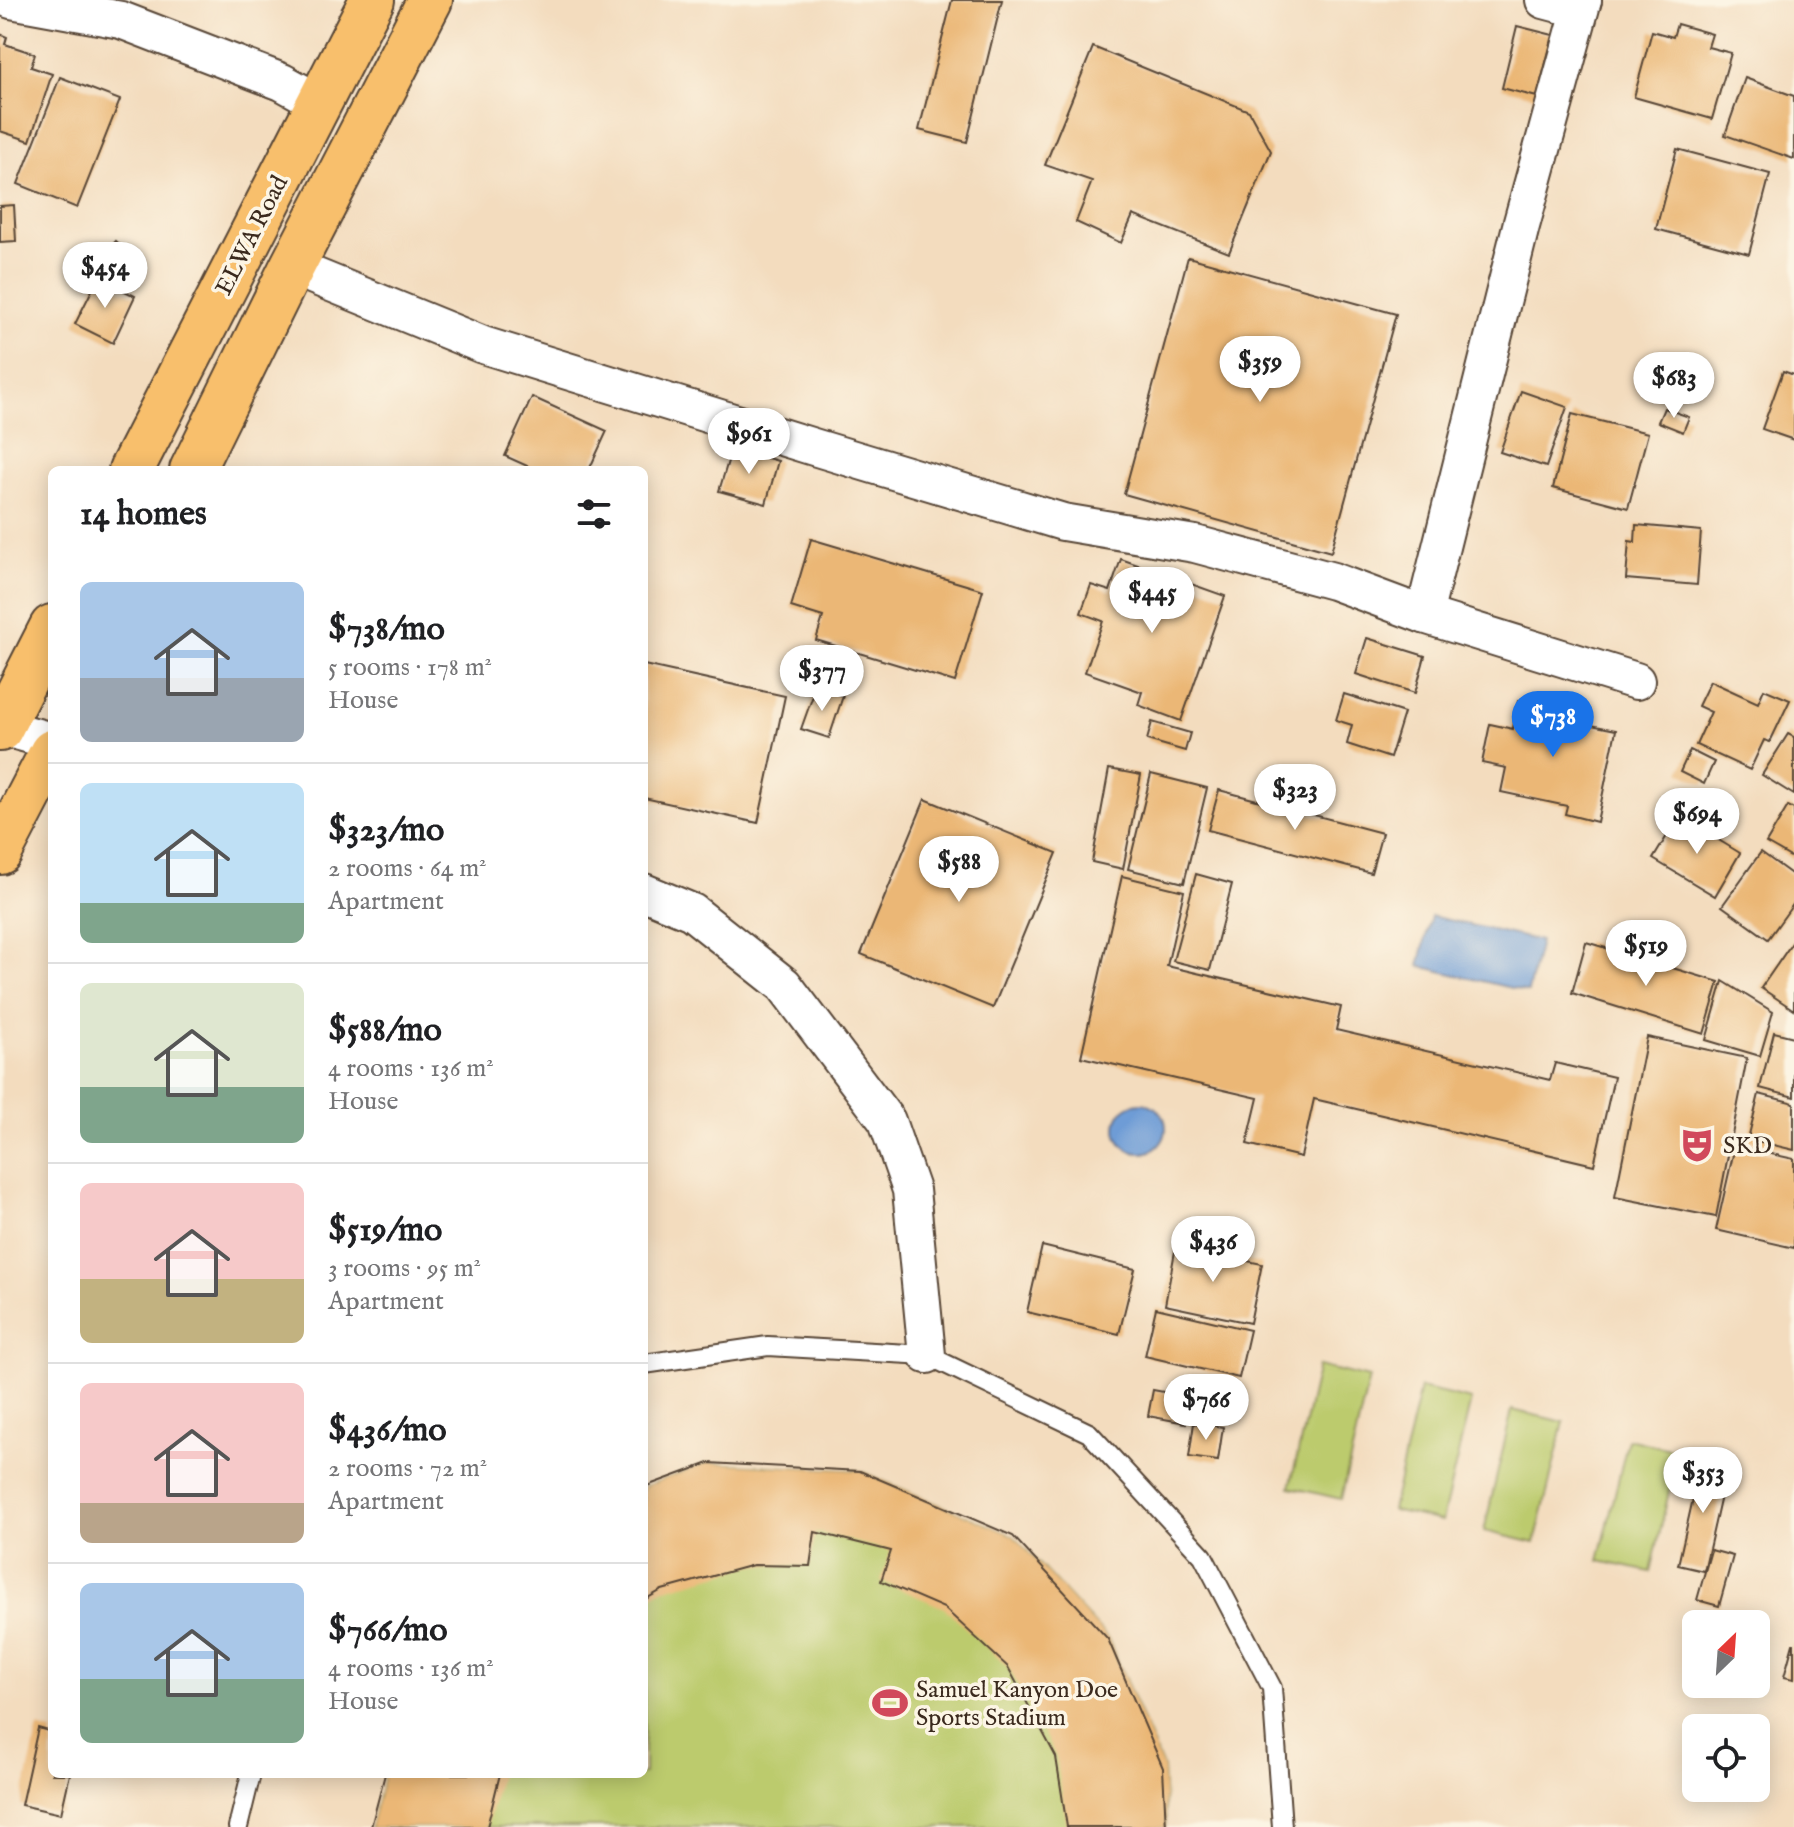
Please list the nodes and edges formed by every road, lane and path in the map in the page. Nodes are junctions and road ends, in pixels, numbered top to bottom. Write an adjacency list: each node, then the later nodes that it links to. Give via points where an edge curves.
1 (11, 0): 6 (street, via 121,20 282,82)
2 (372, 0): 6 (main road, ELWA Road)
3 (430, 0): 7 (main road)
4 (1544, 0): 5 (street)
5 (1583, 0): 10 (street)
6 (320, 103): 8 (main road, ELWA Road)
7 (292, 267): 9 (main road); 10 (street, via 483,345 802,444 1063,522 1195,544 1318,576)
8 (133, 466)
9 (194, 466)
10 (1424, 615): 12 (street)
11 (48, 635): 13 (main road)
12 (1636, 681)
13 (0, 728): 14 (street)
14 (48, 740)
15 (48, 760): 16 (main road)
16 (0, 852)
17 (648, 894): 18 (street, via 692,912 784,985 887,1121 911,1190)
18 (927, 1355): 19 (lane, via 768,1346); 22 (lane, via 1089,1433 1203,1556 1272,1688)
19 (648, 1363)
20 (250, 1778): 21 (lane)
21 (238, 1827)
22 (1282, 1827)

